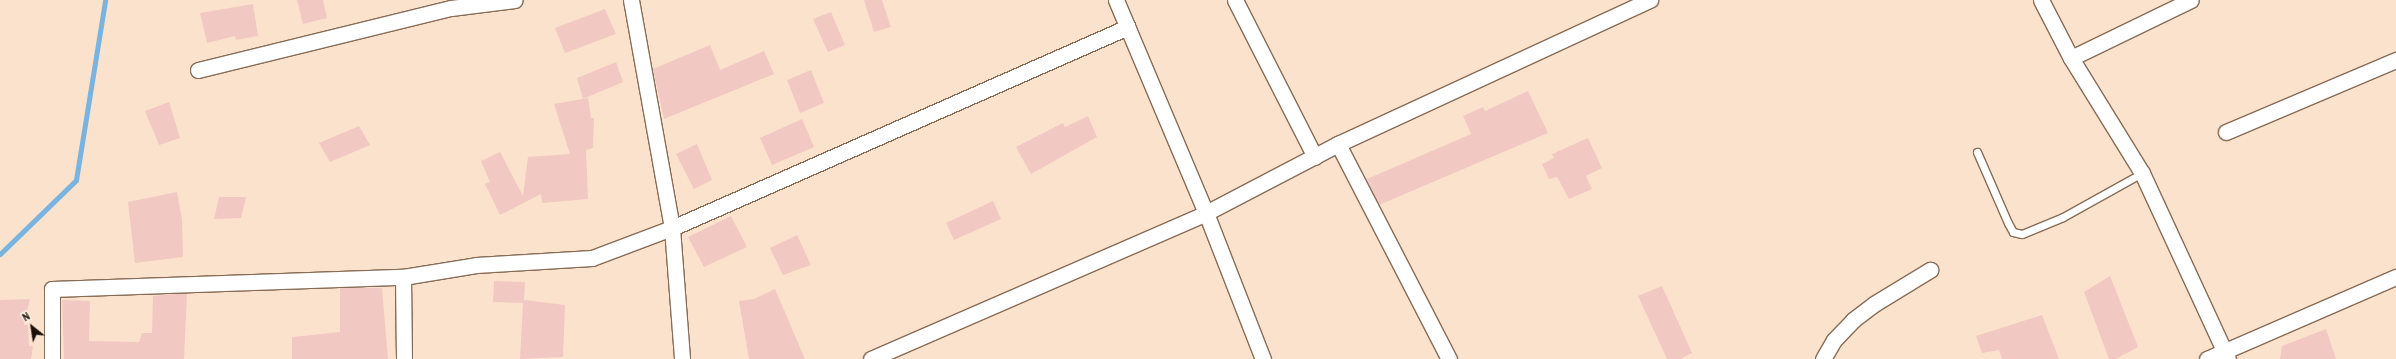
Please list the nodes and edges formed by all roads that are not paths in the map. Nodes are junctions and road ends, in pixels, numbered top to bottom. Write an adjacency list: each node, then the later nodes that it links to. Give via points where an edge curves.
1 (515, 0): 11 (street, via 451,8)
2 (1116, 0): 8 (street)
3 (1234, 0): 15 (street)
4 (1650, 0): 13 (street)
5 (2041, 0): 9 (street)
6 (2191, 0): 9 (street)
7 (636, 1): 18 (street)
8 (1128, 27): 17 (street); 18 (street)
9 (2071, 58): 16 (street)
10 (2396, 60): 12 (street)
11 (198, 70)
12 (2226, 132)
13 (1338, 144): 15 (street); 28 (street)
14 (1977, 152): 16 (lane, via 2008,223 2013,232 2022,234 2063,217)
15 (1315, 157): 17 (street)
16 (2142, 173): 22 (street)
17 (1206, 213): 26 (street); 27 (street)
18 (672, 228): 20 (street, via 592,258 476,265); 25 (street)
19 (1930, 270): 29 (street, via 1853,320 1834,340)
20 (403, 277): 23 (street, via 52,290); 24 (street)
21 (2394, 283): 22 (street)
22 (2226, 355): 30 (street)
23 (52, 359)
24 (404, 359)
25 (682, 359)
26 (871, 359)
27 (1263, 359)
28 (1449, 359)
29 (1823, 359)
30 (2207, 359)

